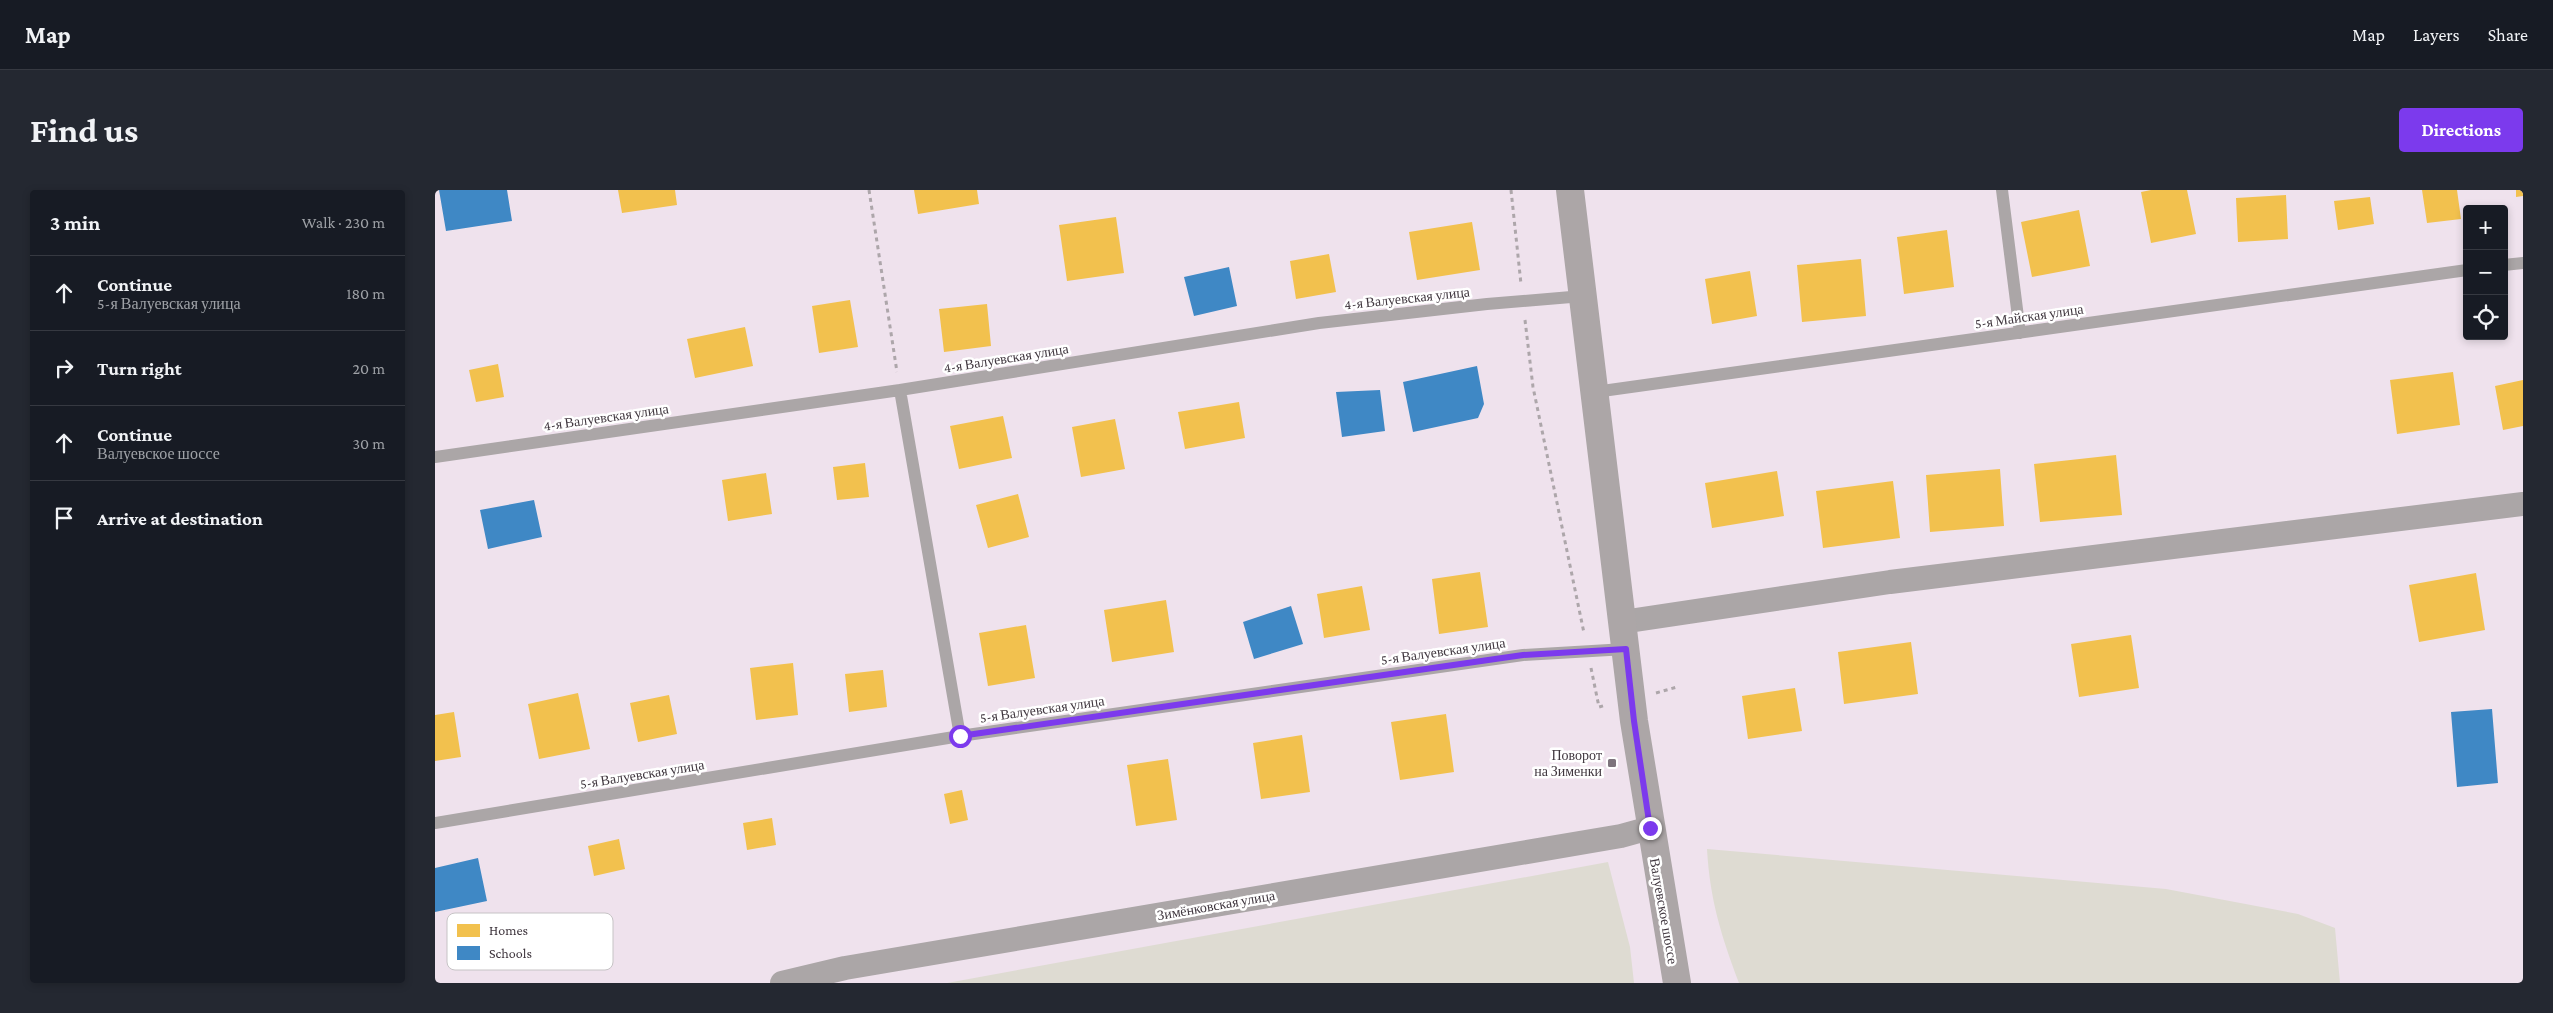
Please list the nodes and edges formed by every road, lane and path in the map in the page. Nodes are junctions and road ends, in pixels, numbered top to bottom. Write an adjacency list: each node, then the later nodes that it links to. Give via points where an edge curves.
1 (869, 190): 11 (path)
2 (1511, 190): 9 (path)
3 (1570, 190): 8 (street, Валуевское шоссе)
4 (2001, 190): 10 (lane)
5 (2523, 262): 6 (lane)
6 (2508, 264)
7 (2463, 271): 10 (lane, 5-я Майская улица)
8 (1583, 296): 9 (lane, 4-я Валуевская улица); 12 (street, Валуевское шоссе)
9 (1522, 301): 11 (lane, 4-я Валуевская улица, via 1319,323); 17 (path, via 1533,387)
10 (2020, 333): 12 (lane, 5-я Майская улица)
11 (900, 390): 13 (lane, 4-я Валуевская улица); 19 (lane)
12 (1595, 392): 15 (street, Валуевское шоссе)
13 (435, 457)
14 (2523, 504): 15 (street, via 1890,582)
15 (1622, 622): 16 (street, Валуевское шоссе)
16 (1626, 649): 17 (lane, 5-я Валуевская улица); 18 (street, Валуевское шоссе)
17 (1587, 651): 18 (path, via 1599,707); 19 (lane, 5-я Валуевская улица, via 1523,655)
18 (1633, 710): 21 (street, Валуевское шоссе)
19 (960, 736): 20 (lane, 5-я Валуевская улица)
20 (435, 823)
21 (1650, 828): 22 (street, Зимёнковская улица, via 1621,836 845,968); 23 (street, Валуевское шоссе)
22 (782, 983)
23 (1677, 983)

